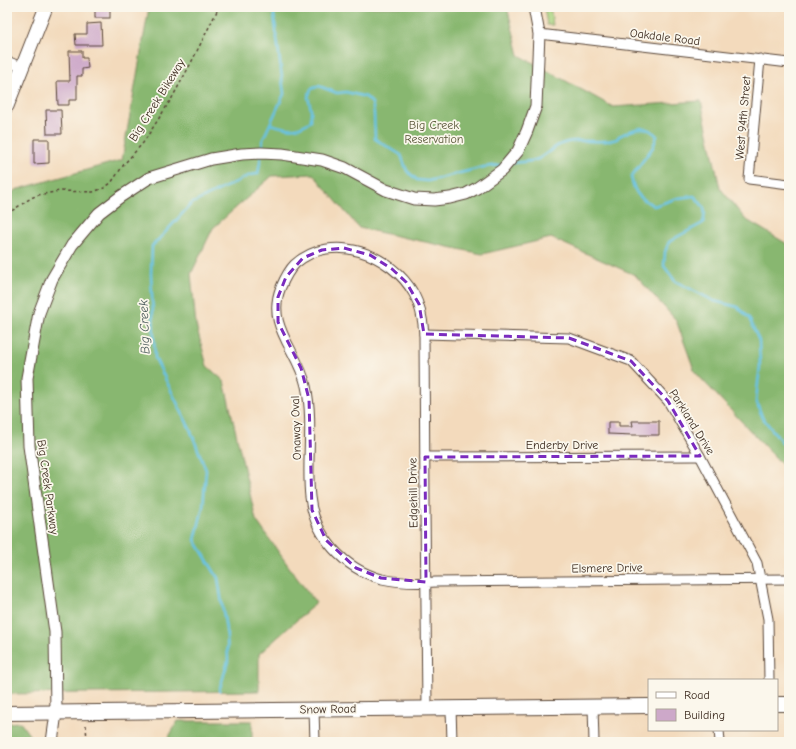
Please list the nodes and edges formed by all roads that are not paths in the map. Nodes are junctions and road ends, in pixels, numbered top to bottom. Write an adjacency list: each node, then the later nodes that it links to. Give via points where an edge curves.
1 (46, 7): 7 (main road)
2 (534, 7): 3 (street, Big Creek Parkway)
3 (539, 34): 4 (street, Oakdale Road); 26 (street, Big Creek Parkway, via 536,106 518,151 488,182 466,194 434,200 414,198 386,190 345,168 322,160 282,154 242,154 210,160 149,178 99,213 72,245 52,279 39,313 28,378 29,446 55,632)
4 (760, 60): 6 (street, Oakdale Road); 9 (street, West 94th Street, via 750,179)
5 (7, 61): 7 (street)
6 (789, 63)
7 (21, 67): 8 (main road)
8 (7, 106)
9 (789, 184)
10 (406, 282): 11 (street, Edgehill Drive, via 419,304); 16 (street, Onaway Oval, via 382,262 357,250 322,250 294,265 281,288 276,315 281,333 301,368 306,385 309,407 310,499 321,531 334,550 368,574 393,581)
11 (424, 334): 12 (street, Parkland Drive, via 569,338 631,362 668,401); 13 (street, Edgehill Drive)
12 (700, 456): 13 (street, Enderby Drive); 14 (street, Parkland Drive, via 757,563)
13 (424, 457): 16 (street, Edgehill Drive)
14 (761, 579): 15 (street, Elsmere Drive); 16 (street, Elsmere Drive); 17 (street, Parkland Drive, via 768,619)
15 (789, 579)
16 (426, 582): 23 (street, Edgehill Drive)
17 (769, 679)
18 (778, 704): 19 (main road)
19 (789, 704)
20 (593, 706): 21 (main road, Snow Road); 22 (main road, Snow Road); 31 (street)
21 (648, 706)
22 (451, 707): 23 (main road, Snow Road); 30 (street)
23 (427, 708): 24 (main road, Snow Road)
24 (314, 710): 26 (main road, Snow Road); 29 (street)
25 (7, 713): 26 (main road, Snow Road)
26 (56, 713): 28 (street, Big Creek Parkway)
27 (719, 731): 32 (street)
28 (52, 742)
29 (315, 742)
30 (452, 742)
31 (594, 742)
32 (720, 742)

